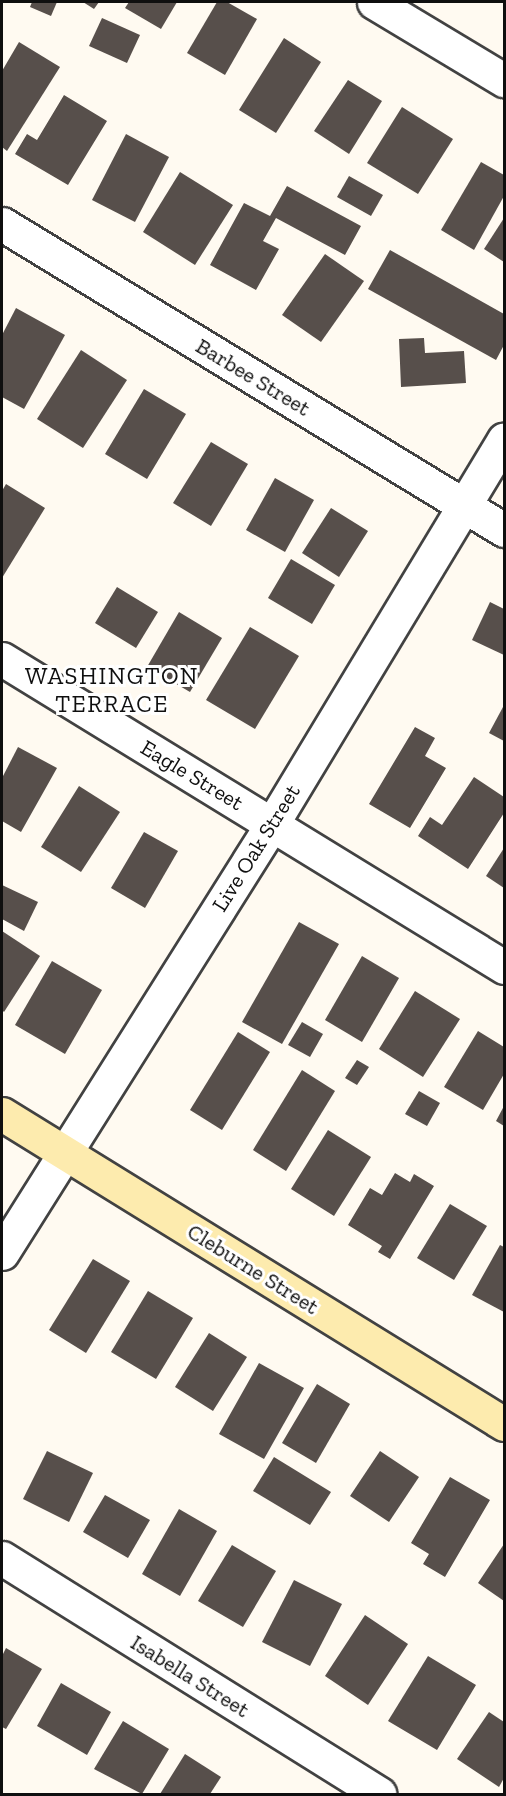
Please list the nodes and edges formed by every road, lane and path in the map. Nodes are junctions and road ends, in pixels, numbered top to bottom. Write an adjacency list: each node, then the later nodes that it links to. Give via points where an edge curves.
1 (374, 2): 2 (street)
2 (504, 80)
3 (2, 224): 5 (street, Barbee Street)
4 (504, 439): 5 (street, Live Oak Street)
5 (464, 505): 6 (street, Barbee Street); 8 (street, Live Oak Street)
6 (504, 530)
7 (2, 659): 8 (street, Eagle Street)
8 (272, 824): 9 (street, Eagle Street); 11 (street, Live Oak Street)
9 (504, 967)
10 (2, 1114): 11 (main road, Cleburne Street)
11 (63, 1152): 12 (street, Live Oak Street); 13 (main road, Cleburne Street)
12 (2, 1253)
13 (504, 1424)
14 (2, 1558): 15 (street, Isabella Street)
15 (379, 1794)

